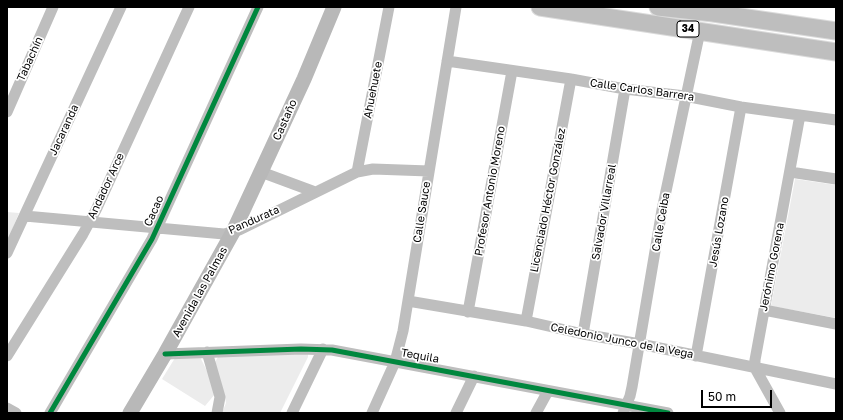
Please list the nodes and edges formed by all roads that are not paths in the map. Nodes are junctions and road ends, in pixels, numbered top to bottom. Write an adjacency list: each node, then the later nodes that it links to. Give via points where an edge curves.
1 (53, 7): 20 (street, Tabachín)
2 (121, 7): 29 (street, Jacaranda)
3 (189, 7): 30 (street, Andador Arce)
4 (258, 7): 31 (street, Cacao)
5 (334, 7): 24 (street, Castaño)
6 (389, 7): 25 (street, Ahuehuete)
7 (456, 7): 14 (street, Calle Sauce)
8 (540, 7): 11 (main road, 34)
9 (660, 7): 10 (main road, 34)
10 (715, 10): 12 (main road, 34)
11 (700, 31): 13 (main road, 34); 18 (street, Calle Ceiba)
12 (836, 31)
13 (836, 52)
14 (447, 61): 15 (street, Calle Carlos Barrera); 23 (street, Calle Sauce)
15 (512, 71): 16 (street, Calle Carlos Barrera); 36 (street, Profesor Antonio Moreno)
16 (571, 79): 17 (street, Calle Carlos Barrera); 37 (street, Licenciado Héctor González)
17 (625, 89): 18 (street, Calle Carlos Barrera); 39 (street, Salvador Villarreal)
18 (685, 96): 19 (street, Calle Carlos Barrera); 40 (street, Calle Ceiba, via 662,210)
19 (741, 107): 21 (street, Calle Carlos Barrera); 45 (street, Jesús Lozano)
20 (7, 112)
21 (800, 115): 22 (street, Calle Carlos Barrera); 26 (street, Jerónimo Gorena)
22 (836, 120)
23 (429, 171): 25 (street, Pandurata, via 373,169); 34 (street, Calle Sauce)
24 (262, 172): 28 (street); 32 (street, Castaño)
25 (357, 172): 28 (street, Pandurata)
26 (790, 172): 27 (street); 35 (street, Jerónimo Gorena)
27 (836, 179)
28 (316, 192): 32 (street, Pandurata)
29 (25, 216): 30 (street, Pandurata); 33 (street, Jacaranda)
30 (89, 222): 31 (street, Pandurata); 44 (street, Andador Arce)
31 (158, 227): 32 (street, Pandurata, via 217,233); 54 (street, Cacao)
32 (233, 232): 43 (street, Avenida las Palmas)
33 (7, 253)
34 (408, 301): 36 (street, Celedonio Junco de la Vega); 46 (street, Calle Sauce, via 404,331)
35 (764, 310): 38 (street); 47 (street, Jerónimo Gorena)
36 (468, 312): 37 (street, Celedonio Junco de la Vega)
37 (526, 321): 39 (street, Celedonio Junco de la Vega)
38 (836, 324)
39 (582, 334): 40 (street, Celedonio Junco de la Vega)
40 (640, 344): 45 (street, Celedonio Junco de la Vega); 52 (street, Calle Ceiba, via 630,396)
41 (323, 349): 42 (street, Tequila); 46 (street, Tequila); 57 (street)
42 (208, 352): 43 (street, Tequila); 56 (street, via 220,397)
43 (165, 354): 55 (street, Avenida las Palmas)
44 (7, 356)
45 (696, 356): 47 (street, Celedonio Junco de la Vega)
46 (395, 362): 48 (street, Tequila); 58 (street, Calle Sauce)
47 (755, 368): 49 (street, Celedonio Junco de la Vega); 62 (street)
48 (474, 376): 50 (street, Tequila); 59 (street)
49 (836, 384)
50 (548, 391): 52 (street, Tequila); 60 (street)
51 (7, 408): 53 (street)
52 (624, 409): 61 (street, Tequila)
53 (16, 413)
54 (50, 413)
55 (130, 413)
56 (217, 413)
57 (292, 413)
58 (372, 413)
59 (456, 413)
60 (536, 413)
61 (668, 413)
62 (780, 413)

